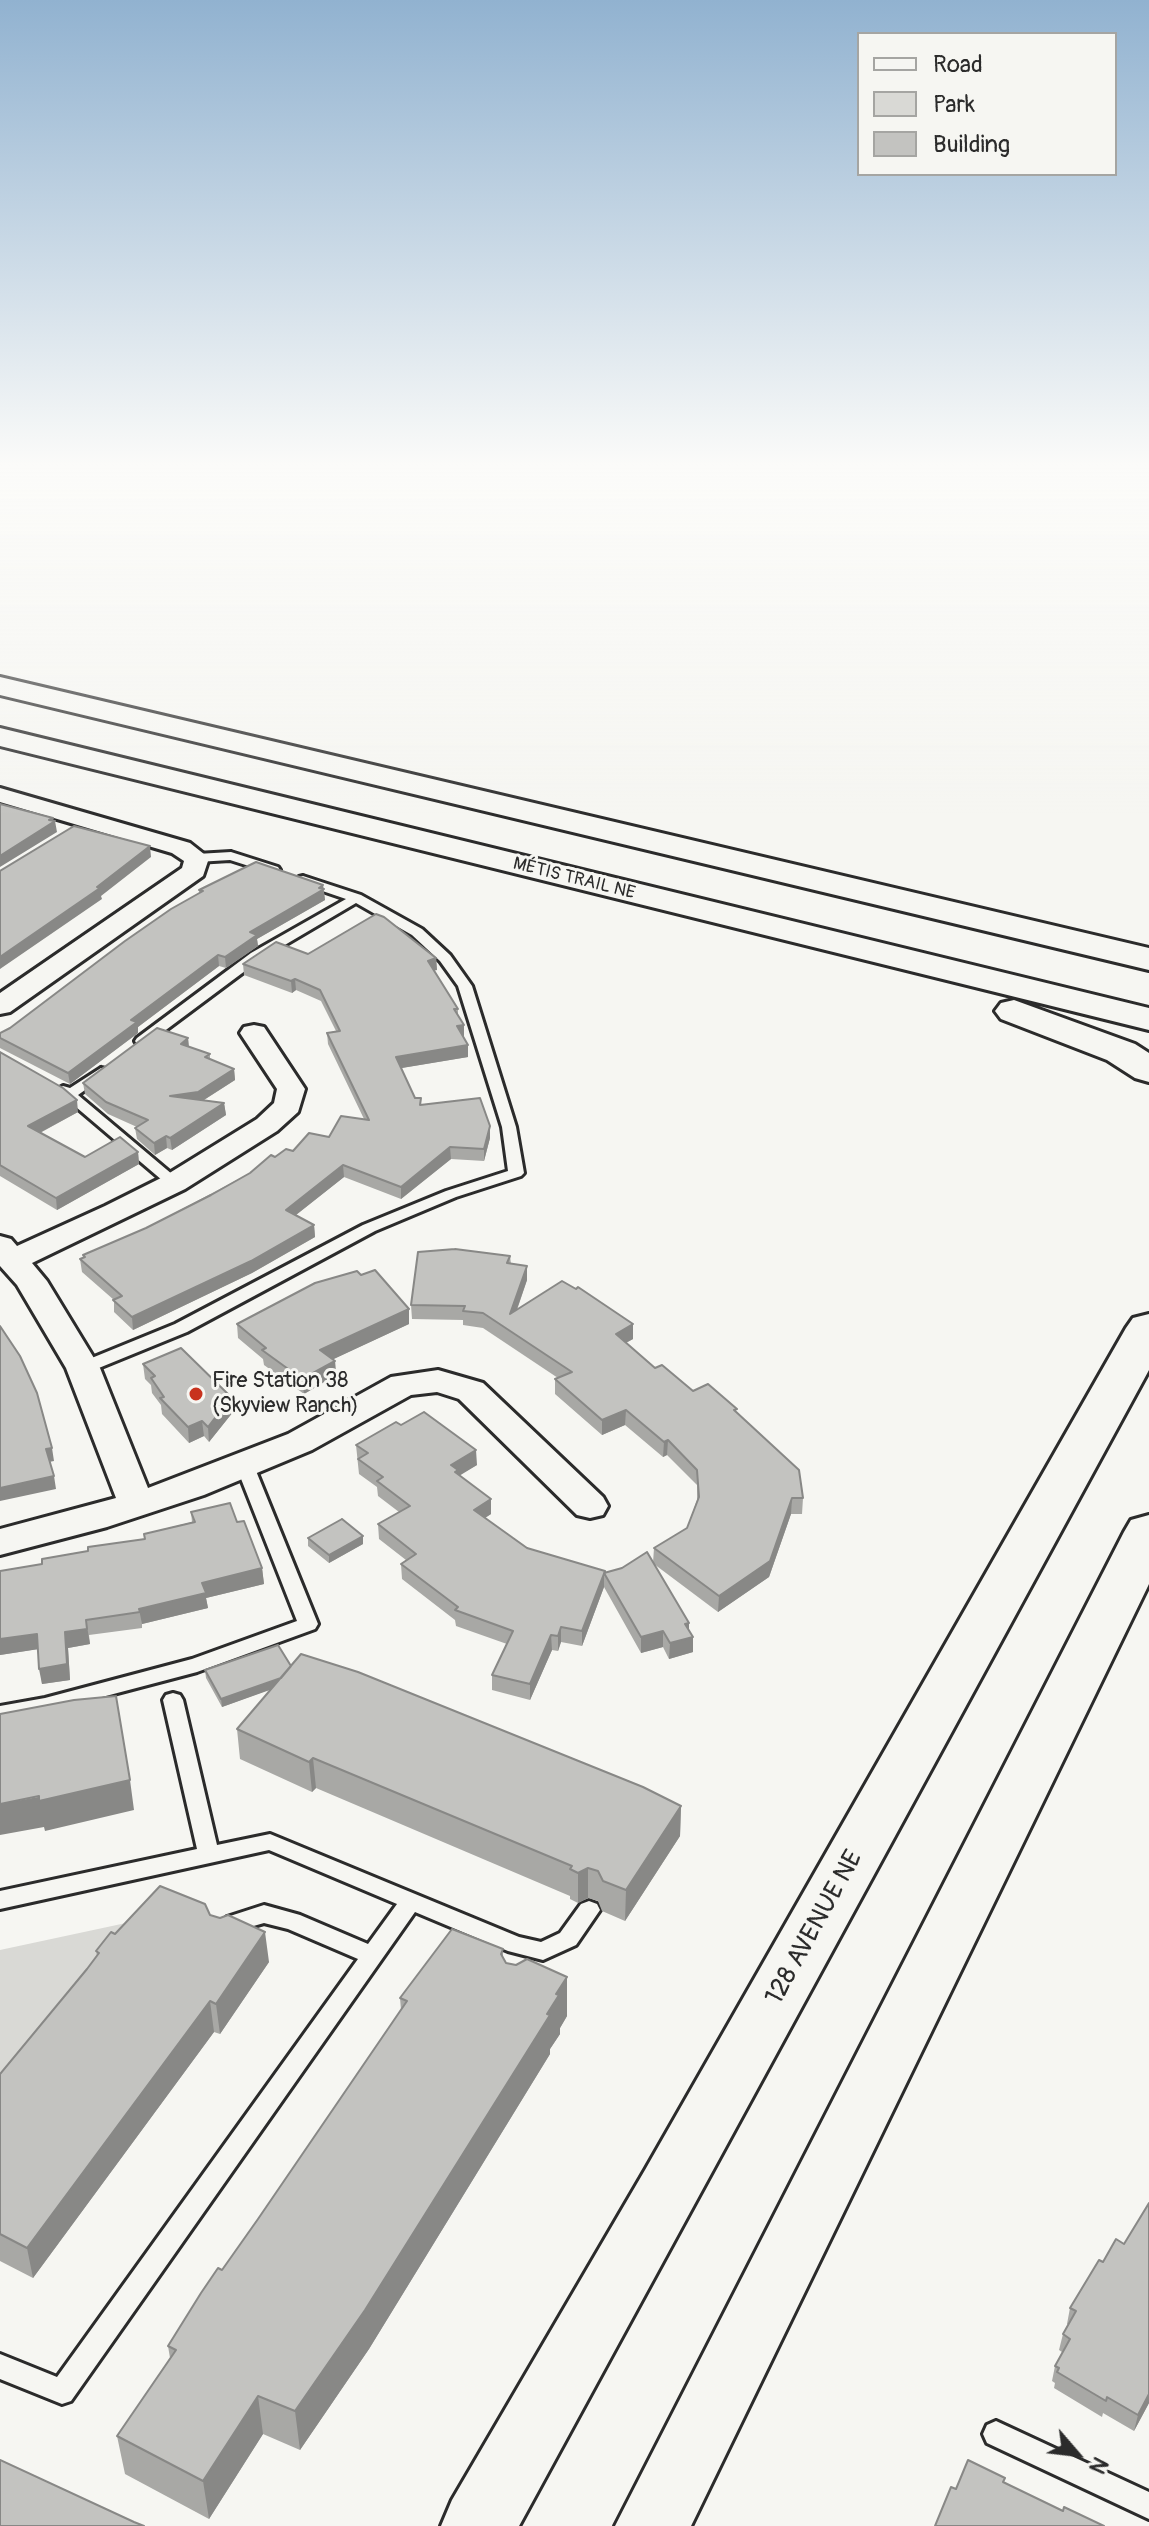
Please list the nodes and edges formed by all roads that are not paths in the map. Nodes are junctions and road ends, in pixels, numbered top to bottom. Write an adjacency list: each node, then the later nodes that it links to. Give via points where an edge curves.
1 (0, 686): 3 (main road)
2 (0, 737): 7 (main road, MÉTIS TRAIL NE)
3 (433, 788): 8 (main road, via 506,798); 10 (main road)
4 (0, 795): 5 (street, via 181,848)
5 (197, 858): 6 (lane, via 231,856); 12 (street, via 194,871)
6 (356, 898): 15 (lane, via 256,956); 23 (lane, via 417,932 465,986 509,1127 516,1173 369,1228 181,1328)
7 (674, 904): 9 (main road, MÉTIS TRAIL NE); 11 (main road)
8 (1149, 934)
9 (852, 948): 13 (main road, MÉTIS TRAIL NE); 17 (main road, via 1121,1052)
10 (1149, 959)
11 (1149, 988)
12 (0, 1006)
13 (1149, 1019)
14 (254, 1033): 20 (street, via 291,1089 288,1106)
15 (132, 1048)
16 (108, 1067): 19 (lane)
17 (1149, 1070)
18 (47, 1080): 19 (lane)
19 (71, 1094): 20 (lane)
20 (174, 1183): 21 (street, via 116,1213)
21 (7, 1253): 23 (street, via 31,1281)
22 (1149, 1328): 39 (main road, 128 AVENUE NE)
23 (83, 1368): 25 (street)
24 (245, 1466): 25 (street); 26 (street, via 326,1429 403,1385 438,1381 471,1391); 30 (lane, via 308,1624 197,1665)
25 (137, 1505): 28 (street)
26 (590, 1506)
27 (1149, 1532): 45 (main road)
28 (0, 1542)
29 (173, 1700): 31 (lane)
30 (0, 1713)
31 (209, 1855): 32 (lane); 33 (lane, via 270,1842)
32 (0, 1900)
33 (411, 1901): 36 (lane); 37 (lane)
34 (589, 1910): 36 (lane, via 568,1939 543,1951)
35 (223, 1936): 37 (lane, via 235,1923 264,1914)
36 (516, 1945): 38 (lane)
37 (372, 1955): 40 (lane, via 62,2392)
38 (527, 1973)
39 (669, 2191): 43 (main road, 128 AVENUE NE); 44 (main road)
40 (0, 2366)
41 (996, 2434): 42 (lane)
42 (1149, 2506)
43 (478, 2526)
44 (508, 2526)
45 (652, 2526)

